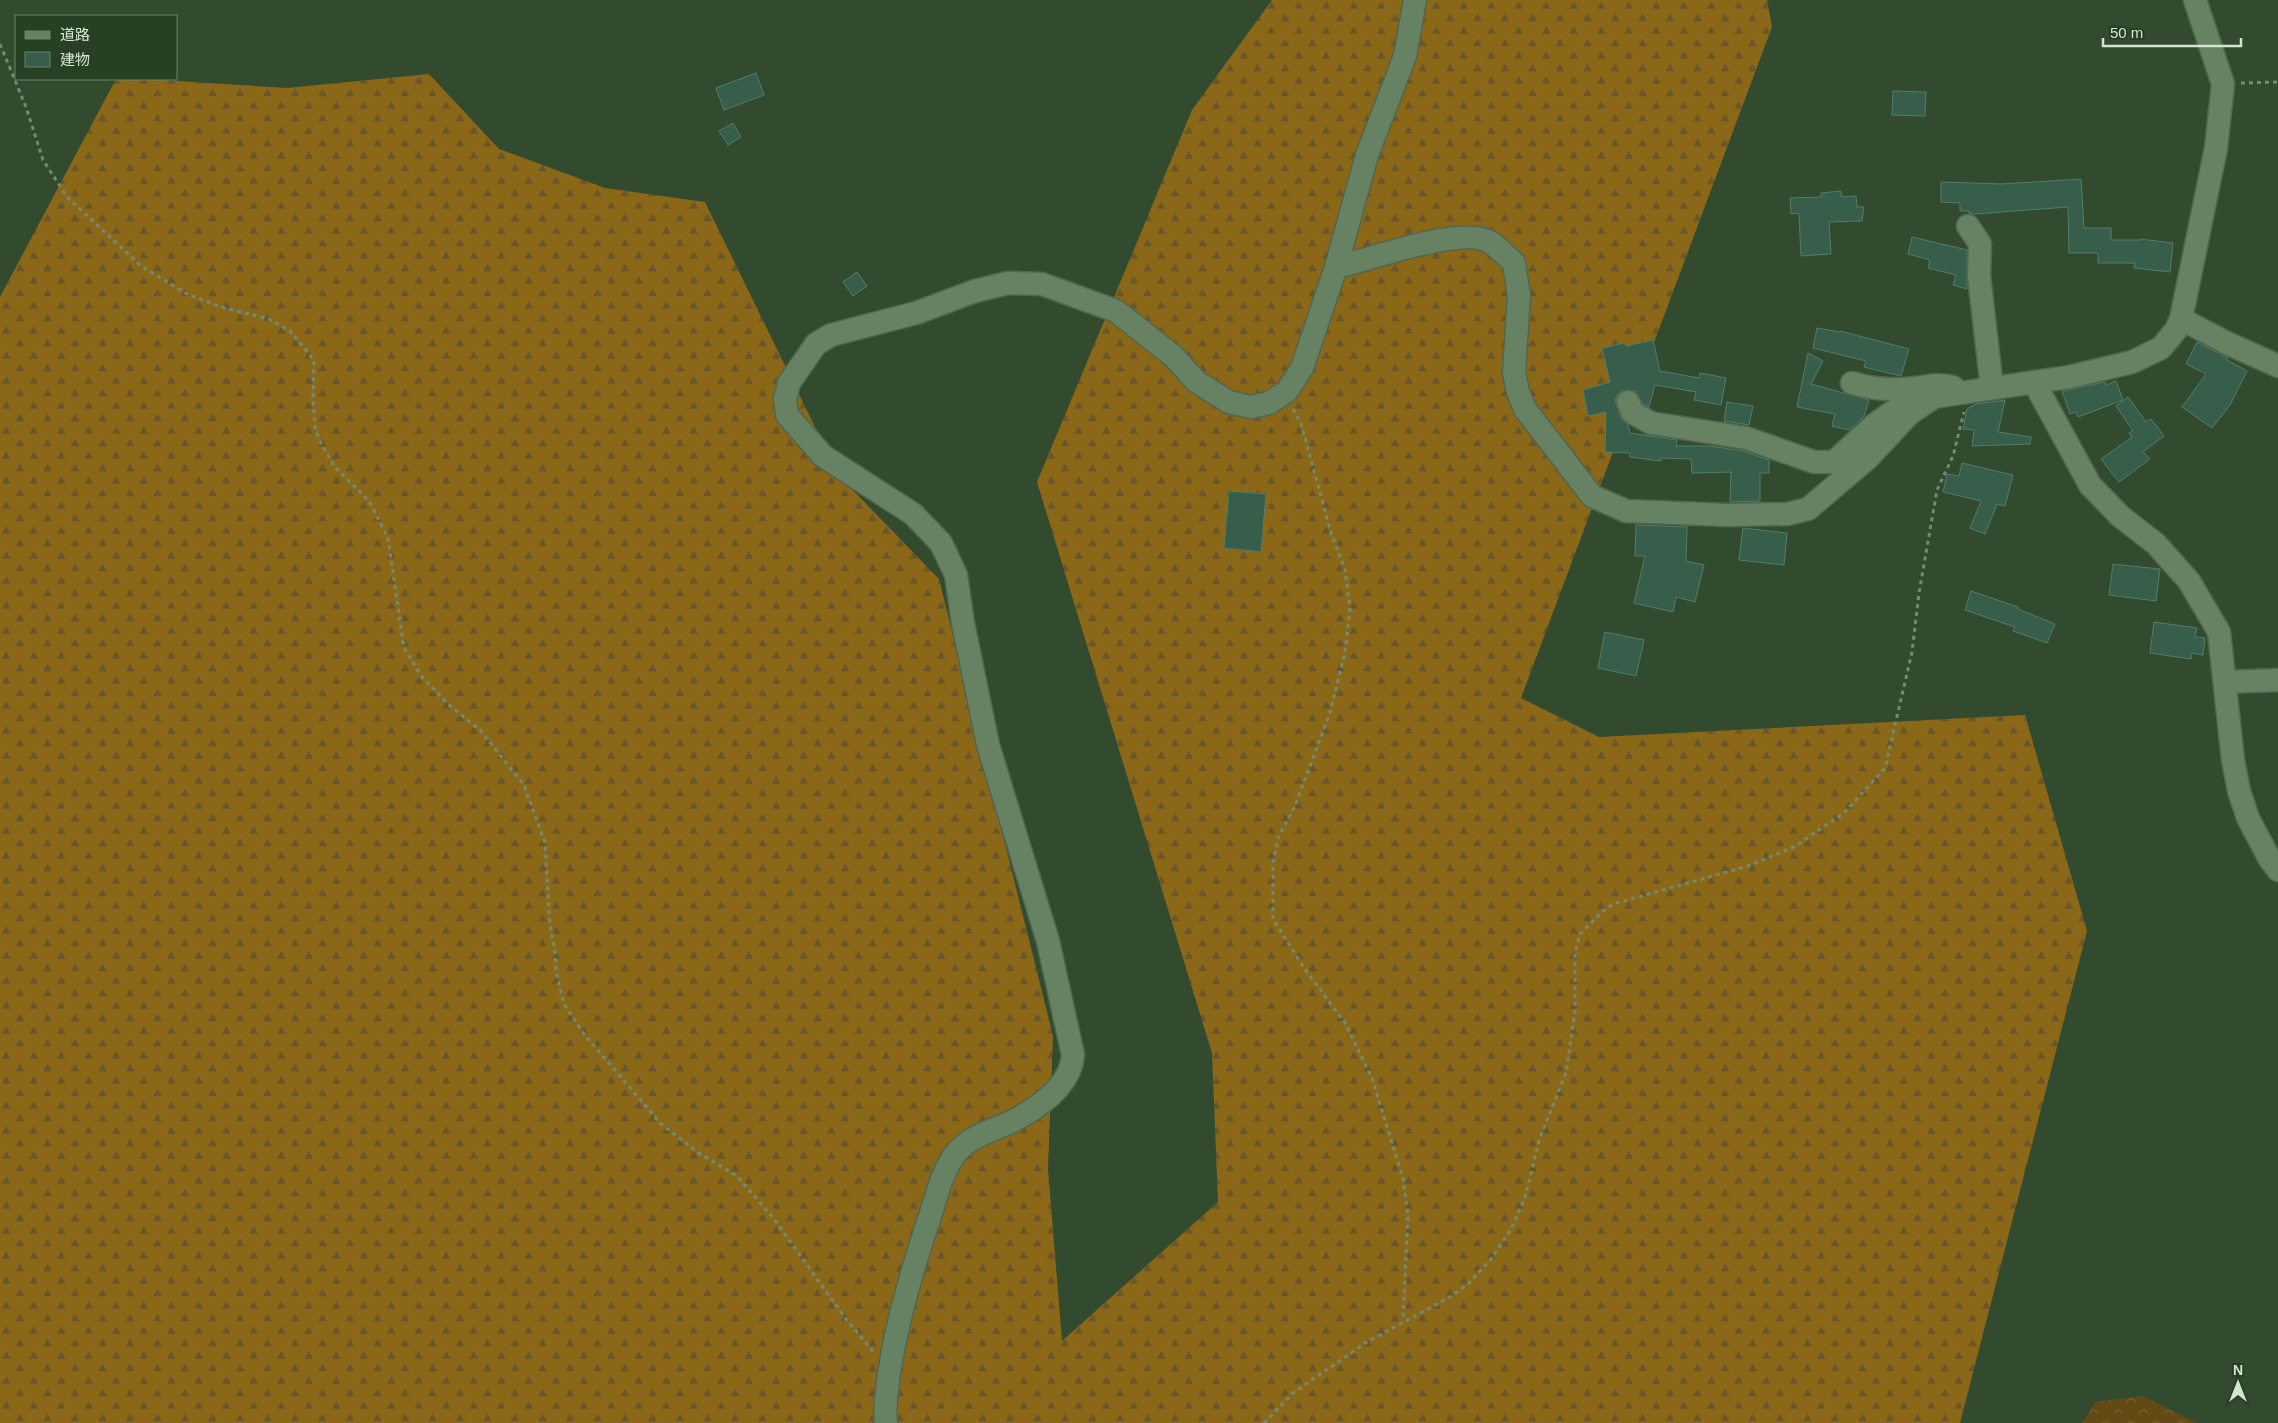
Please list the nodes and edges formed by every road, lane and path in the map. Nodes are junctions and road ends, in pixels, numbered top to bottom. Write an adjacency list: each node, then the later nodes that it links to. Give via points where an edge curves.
1 (1415, 0): 7 (street, via 1405,56 1367,155)
2 (2195, 0): 5 (street)
3 (0, 44): 21 (path, via 43,160 67,198 141,266 187,294 221,307 269,319 290,331 314,360 315,427 334,466 369,501 388,538 404,648 422,677 480,730 524,785 545,843 550,926 564,1004 584,1034 662,1124 699,1153 737,1176 774,1219 864,1343)
4 (2278, 82): 5 (path)
5 (2223, 84): 8 (street, via 2216,148)
6 (1968, 226): 12 (street, via 1980,244 1979,276)
7 (1336, 267): 13 (street, via 1302,368); 15 (street, via 1428,242 1460,237 1489,241 1514,262 1519,296 1514,372 1525,409 1592,496 1626,511 1726,515 1787,514 1808,509 1868,458 1910,413)
8 (2181, 319): 9 (street); 11 (street, via 2161,348 2132,362)
9 (2278, 366)
10 (1852, 382): 14 (street, via 1872,389 1941,384)
11 (2034, 382): 12 (street); 18 (street, via 2090,485 2120,516 2156,544 2188,581 2219,632)
12 (1992, 388): 14 (street)
13 (1287, 391): 20 (path, via 1301,423 1331,533 1345,570 1350,609 1345,652 1330,713 1295,806 1278,838 1273,864 1273,919 1345,1023 1372,1078 1403,1178 1408,1215); 21 (street, via 1269,403 1251,408 1229,402 1197,382 1173,356 1116,311 1042,284 1008,284 975,291 916,313 831,335 816,344 789,384 785,399 787,415 823,456 913,514 941,543 956,575 988,745 1048,941 1073,1055 1068,1076 1052,1094 1016,1119 971,1140 956,1154 944,1173 904,1300)
14 (1969, 391): 15 (street); 20 (path, via 1953,456 1937,490 1912,652 1886,768 1844,813 1794,847 1744,867 1613,904 1580,934 1575,953 1575,1011 1566,1073 1539,1140 1525,1198 1511,1229 1492,1258 1468,1284)
15 (1932, 399): 16 (street, via 1914,396 1874,425 1834,462 1814,462 1746,438 1651,423 1633,413)
16 (1628, 402)
17 (2278, 680): 18 (street)
18 (2226, 682): 19 (street, via 2239,791 2248,818)
19 (2278, 870)
20 (1402, 1322): 23 (path, via 1367,1342 1294,1393)
21 (890, 1367): 22 (street)
22 (886, 1423)
23 (1264, 1423)

